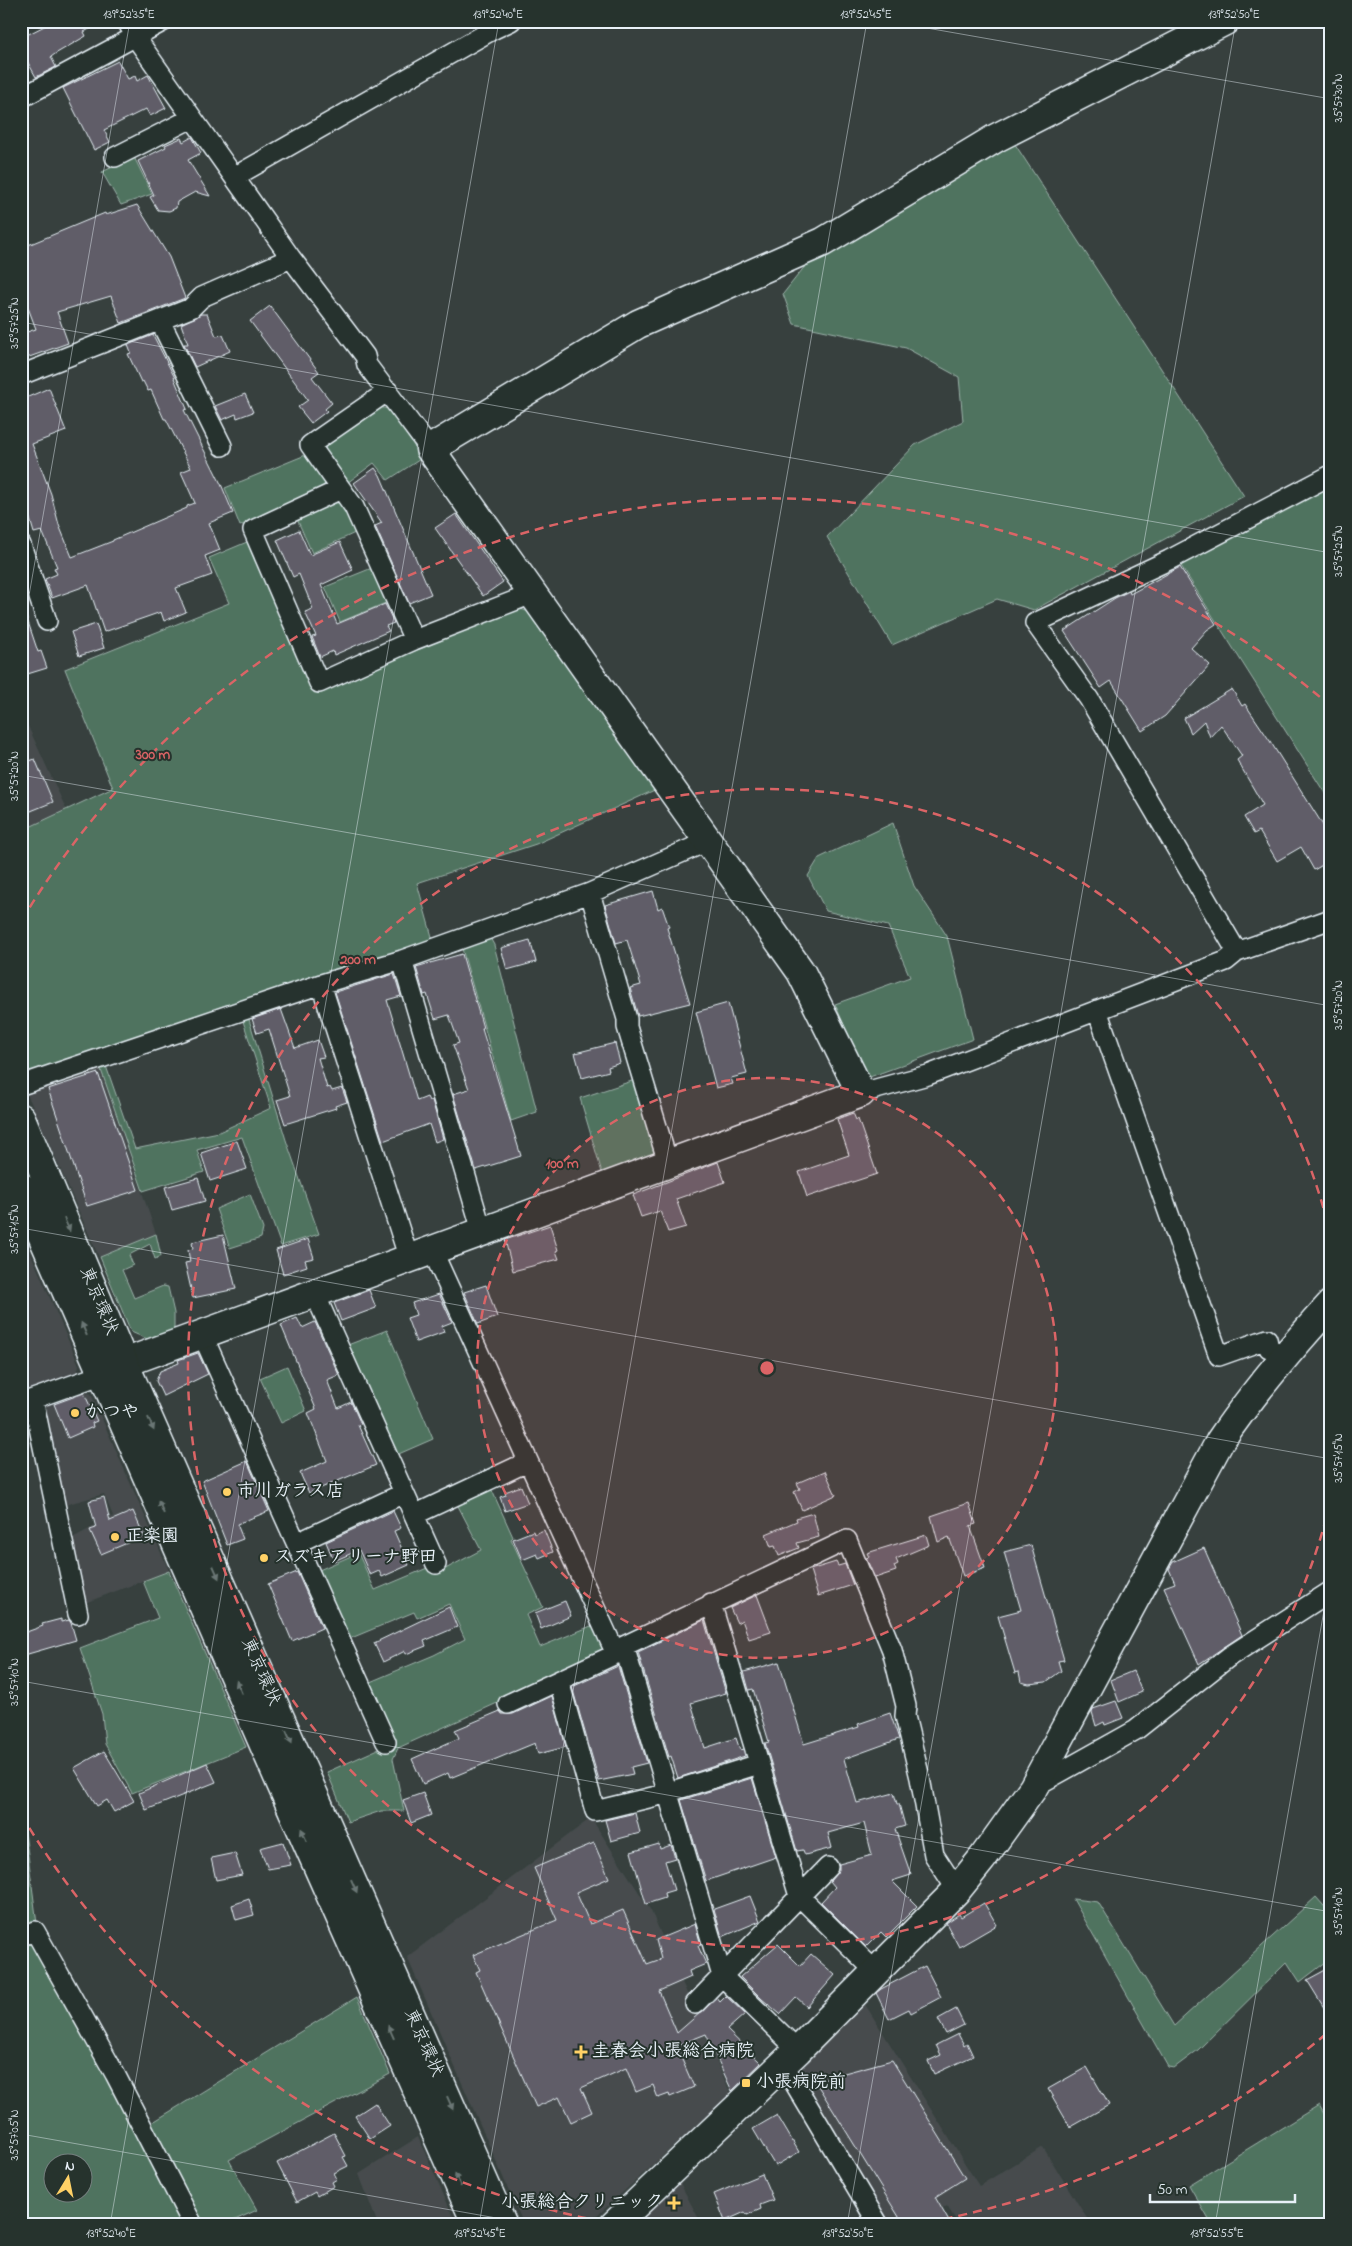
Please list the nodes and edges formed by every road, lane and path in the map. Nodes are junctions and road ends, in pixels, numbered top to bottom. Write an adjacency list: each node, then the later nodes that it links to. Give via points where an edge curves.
1 (127, 21): 5 (street)
2 (164, 21): 5 (street)
3 (1225, 21): 15 (main road, via 996,138 823,242 638,324)
4 (499, 24): 9 (street)
5 (136, 38): 6 (street); 7 (street)
6 (21, 98)
7 (192, 118): 8 (street); 9 (street)
8 (115, 157)
9 (234, 177): 10 (street)
10 (291, 258): 11 (street, via 202,297 190,308); 13 (street)
11 (160, 321): 12 (street); 14 (street)
12 (21, 375)
13 (388, 391): 15 (street); 17 (street, via 310,445)
14 (222, 446)
15 (430, 449): 19 (main road)
16 (1331, 475): 25 (street, via 1169,560 1035,623 1089,699)
17 (341, 489): 21 (street, via 354,507); 21 (street, via 253,530 318,683)
18 (21, 545): 20 (street)
19 (532, 594): 21 (street); 22 (main road)
20 (47, 621)
21 (414, 640)
22 (708, 841): 23 (street); 30 (main road, via 801,972)
23 (590, 893): 26 (street); 32 (street)
24 (1331, 919): 25 (street)
25 (1236, 952): 28 (street, via 1226,961)
26 (402, 960): 27 (street); 34 (street)
27 (321, 984): 29 (street); 35 (street)
28 (1097, 1010): 30 (street, via 928,1075); 39 (street, via 1219,1356 1266,1339 1269,1348)
29 (21, 1085)
30 (861, 1093): 32 (main road)
31 (21, 1118): 40 (main road, 東京環状, one-way to 40)
32 (668, 1163): 34 (main road)
33 (21, 1187): 40 (main road, 東京環状, one-way to 33)
34 (482, 1231): 35 (main road)
35 (420, 1254): 36 (main road); 42 (street)
36 (314, 1292): 38 (main road); 43 (street)
37 (1331, 1304): 39 (main road)
38 (202, 1334): 40 (main road); 45 (street)
39 (1284, 1355): 55 (main road, via 1220,1441)
40 (114, 1369): 41 (street); 66 (main road, 東京環状, one-way to 40, via 281,1784); 67 (main road, 東京環状, one-way to 67)
41 (27, 1401): 49 (street)
42 (527, 1462): 44 (street); 50 (street)
43 (404, 1493): 44 (street); 45 (street)
44 (414, 1516): 46 (street)
45 (297, 1544): 53 (street)
46 (436, 1564)
47 (1331, 1591): 55 (street, via 1230,1656 1136,1730)
48 (711, 1603): 50 (street); 54 (street); 58 (street, via 846,1540 892,1650 934,1855)
49 (78, 1614)
50 (620, 1650): 51 (street); 56 (street)
51 (559, 1681): 52 (street); 56 (street, via 595,1811)
52 (508, 1704)
53 (386, 1742)
54 (759, 1764): 56 (street); 59 (street)
55 (1033, 1788): 58 (main road)
56 (669, 1792): 62 (street)
57 (828, 1867): 59 (street)
58 (957, 1890): 61 (main road)
59 (798, 1896): 61 (street); 62 (street)
60 (21, 1936): 65 (street, via 35,1930 115,2074)
61 (876, 1972): 64 (main road)
62 (722, 1976): 63 (street); 64 (street)
63 (695, 2004)
64 (791, 2057): 68 (main road); 69 (street)
65 (193, 2225)
66 (477, 2225)
67 (503, 2225)
68 (614, 2225)
69 (879, 2225)

